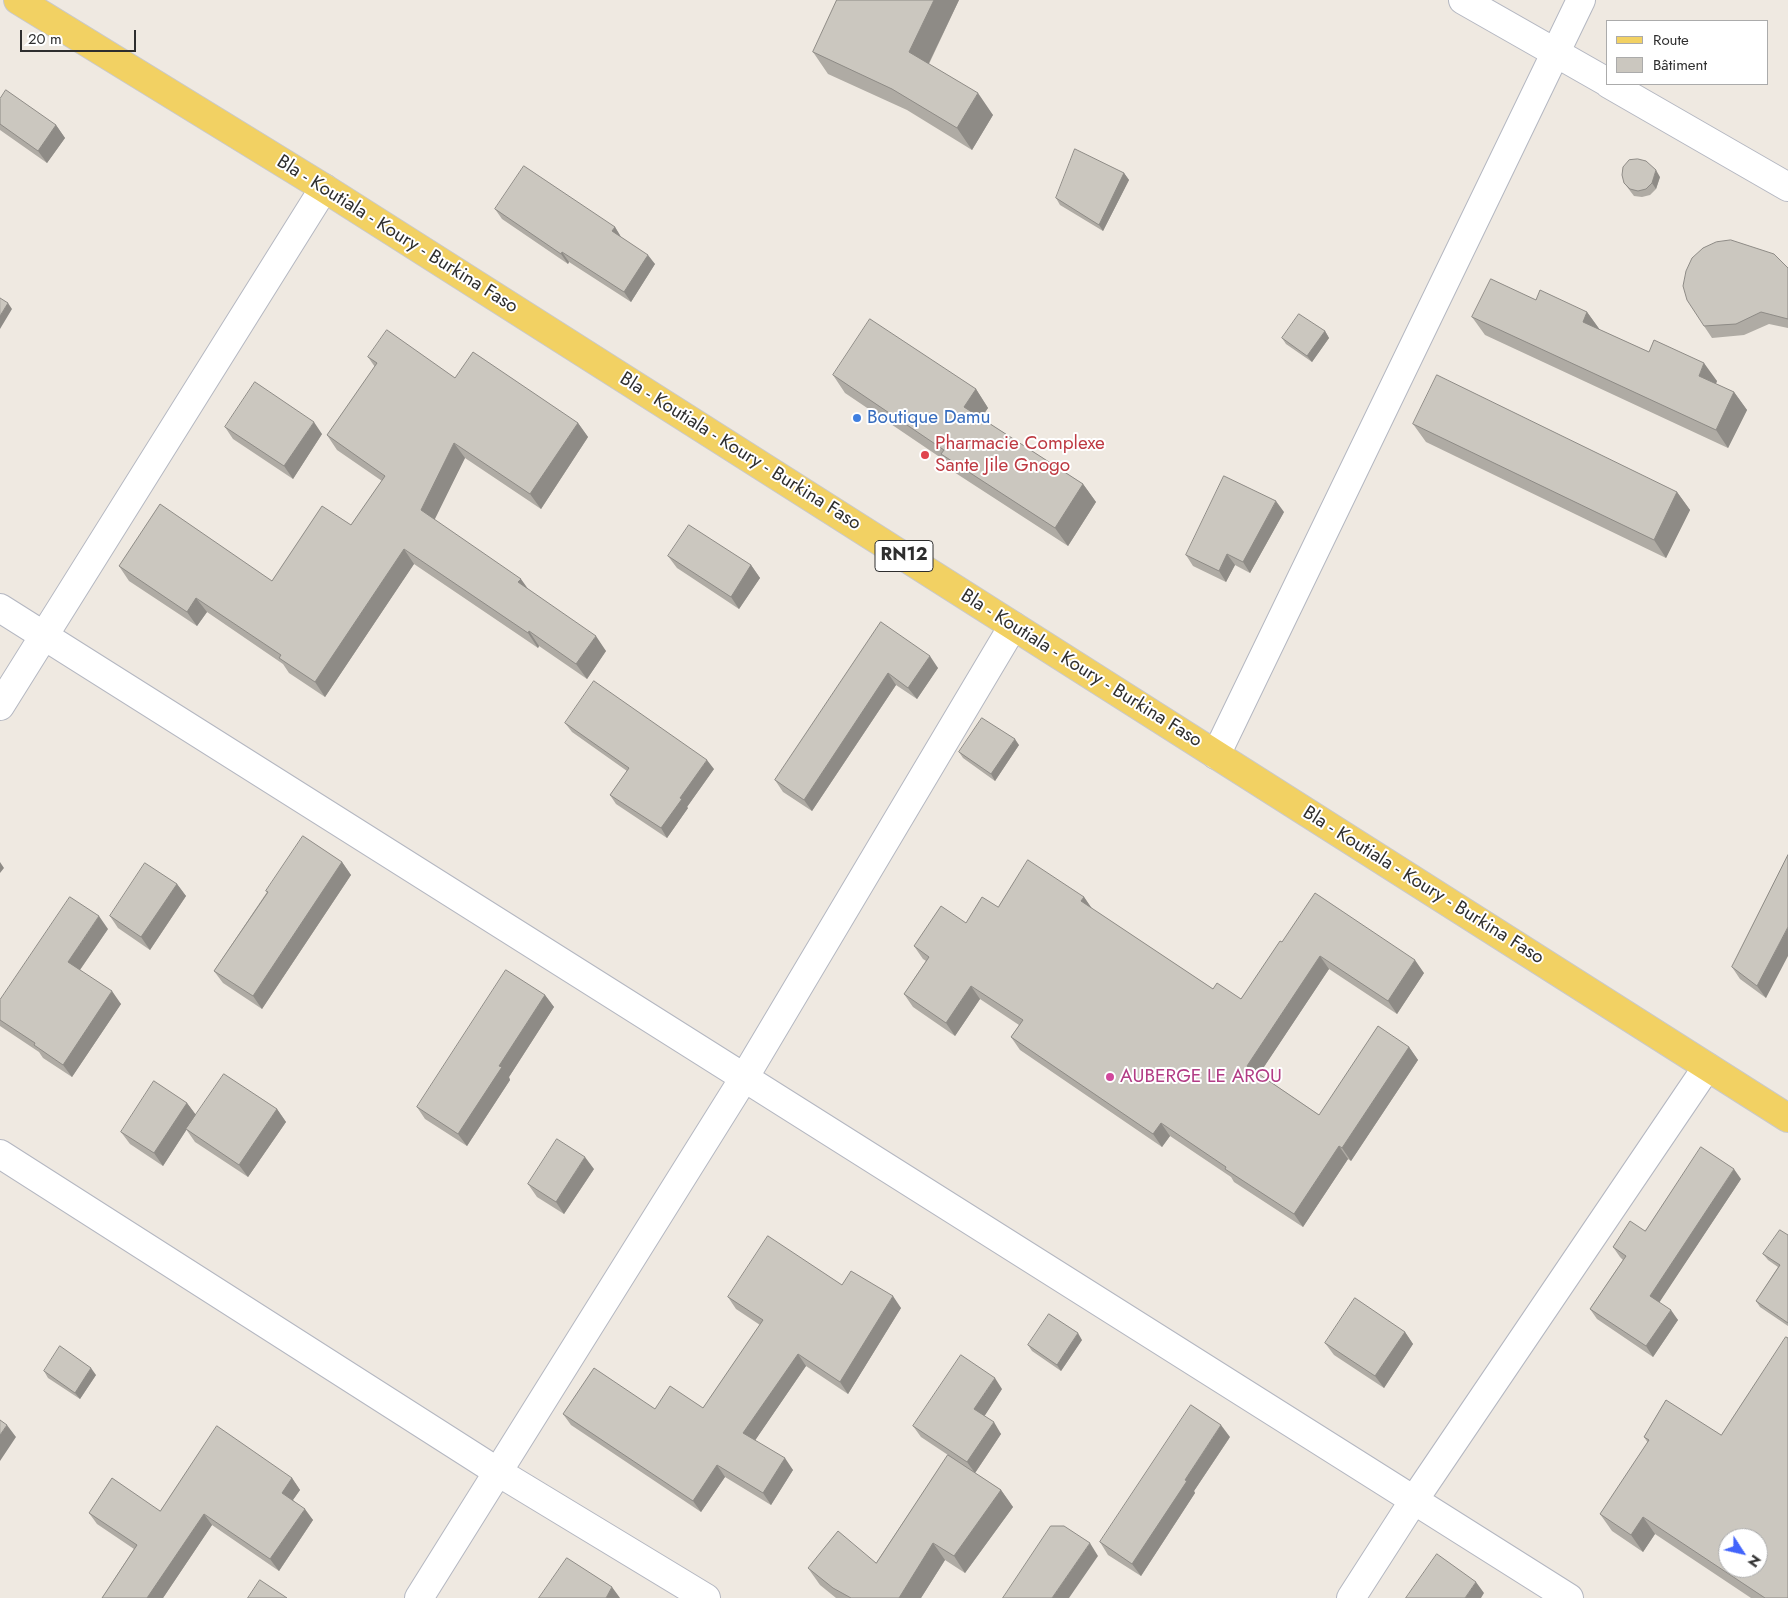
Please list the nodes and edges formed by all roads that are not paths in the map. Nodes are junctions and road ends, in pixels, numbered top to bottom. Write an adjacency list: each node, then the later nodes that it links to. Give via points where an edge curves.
1 (18, 0): 8 (main road, Bla - Koutiala - Koury - Burkina Faso / RN12)
2 (1463, 0): 4 (street)
3 (1581, 0): 4 (street)
4 (1556, 54): 5 (street); 13 (street)
5 (1606, 82)
6 (1611, 85): 7 (street)
7 (1788, 187)
8 (324, 188): 10 (main road, Bla - Koutiala - Koury - Burkina Faso / RN12); 11 (street)
9 (0, 608): 11 (street)
10 (1013, 626): 13 (main road, Bla - Koutiala - Koury - Burkina Faso / RN12); 15 (street)
11 (44, 636): 12 (street); 15 (street)
12 (0, 706)
13 (1216, 755): 14 (main road, Bla - Koutiala - Koury - Burkina Faso / RN12)
14 (1707, 1067): 16 (main road, Bla - Koutiala - Koury - Burkina Faso / RN12); 19 (street)
15 (744, 1078): 18 (street); 19 (street)
16 (1788, 1118)
17 (0, 1154): 18 (street)
18 (498, 1472): 20 (street); 21 (street)
19 (1414, 1500): 22 (street); 23 (street)
20 (419, 1598)
21 (706, 1598)
22 (1351, 1598)
23 (1569, 1598)

